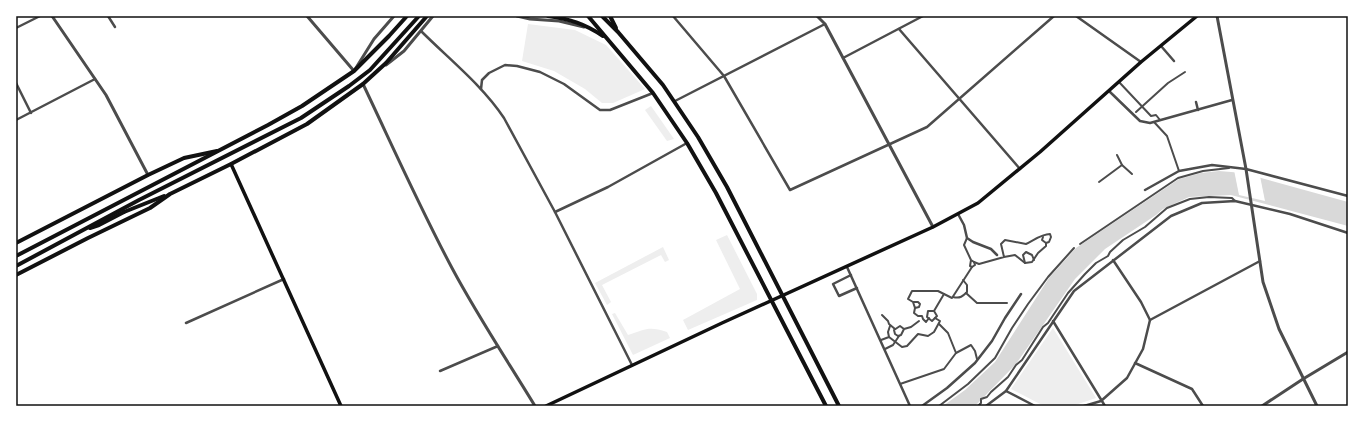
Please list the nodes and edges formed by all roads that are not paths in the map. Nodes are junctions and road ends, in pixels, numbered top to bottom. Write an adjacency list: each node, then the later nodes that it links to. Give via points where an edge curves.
1 (40, 16): 24 (street)
2 (52, 16): 38 (street)
3 (108, 16): 23 (street)
4 (307, 16): 35 (street)
5 (394, 16): 35 (street, via 374,39)
6 (407, 16): 35 (main road)
7 (419, 16): 77 (main road, via 370,70 301,118)
8 (427, 16): 34 (main road)
9 (433, 16): 27 (street)
10 (517, 16): 25 (street)
11 (548, 16): 25 (main road, via 573,20)
12 (588, 16): 29 (main road)
13 (602, 16): 28 (main road)
14 (611, 16): 28 (main road)
15 (673, 16): 37 (street)
16 (817, 16): 22 (street)
17 (923, 16): 26 (street)
18 (1054, 16): 45 (street)
19 (1076, 16): 33 (street)
20 (1197, 16): 30 (main road)
21 (1217, 16): 46 (street)
22 (825, 24): 31 (street); 37 (street)
23 (115, 27)
24 (16, 28)
25 (590, 28): 29 (main road)
26 (899, 29): 31 (street); 45 (street)
27 (421, 31): 34 (street, via 404,51); 42 (street)
28 (618, 32): 47 (main road)
29 (610, 40): 44 (main road)
30 (1161, 46): 32 (street); 33 (main road)
31 (843, 58): 57 (street)
32 (1174, 61)
33 (1141, 62): 39 (main road)
34 (378, 70): 41 (main road)
35 (354, 71): 58 (main road, via 302,106)
36 (1184, 72): 49 (street)
37 (724, 76): 47 (street); 57 (street, via 790,190)
38 (95, 79): 52 (street); 67 (street)
39 (1119, 82): 43 (main road); 49 (street)
40 (16, 83): 52 (street)
41 (364, 84): 60 (main road, via 307,124); 129 (street, via 449,262)
42 (481, 90): 44 (street, via 482,80 489,73 505,65 511,65 540,72 564,84 600,110 610,110); 74 (street, via 504,118)
43 (1109, 91): 55 (street, via 1140,122); 63 (main road)
44 (653, 92): 56 (main road)
45 (959, 99): 57 (street, via 927,127); 63 (street)
46 (1232, 100): 50 (street); 64 (street)
47 (675, 101): 105 (main road, via 727,188)
48 (1196, 102): 50 (street)
49 (1141, 107): 51 (street); 54 (street)
50 (1198, 110): 54 (street)
51 (1136, 112)
52 (31, 113): 53 (street)
53 (16, 120)
54 (1160, 120): 55 (street)
55 (1154, 122): 65 (street, via 1167,136)
56 (687, 143): 74 (street); 107 (main road, via 716,193)
57 (890, 145): 76 (street)
58 (217, 151): 67 (main road, via 184,158); 86 (main road)
59 (1117, 155): 61 (street)
60 (231, 164): 70 (main road); 99 (main road)
61 (1122, 165): 66 (street); 68 (street)
62 (1233, 167): 64 (street); 65 (street, via 1212,165); 83 (street, via 1178,178)
63 (1020, 169): 75 (main road, via 982,200)
64 (1246, 169): 71 (street); 73 (street)
65 (1179, 171): 69 (street)
66 (1132, 174)
67 (148, 175): 81 (main road)
68 (1099, 182)
69 (1146, 190)
70 (170, 194): 77 (main road, via 124,212 99,226); 97 (main road, via 150,208)
71 (1348, 196)
72 (1235, 201): 73 (street); 90 (street, via 1202,204 1171,216); 149 (street, via 1232,198 1215,197 1184,200 1167,208 1145,227 1123,240 1077,282 1022,360 1002,383 981,399)
73 (1252, 206): 78 (street, via 1290,214); 91 (street)
74 (555, 212): 135 (street)
75 (958, 214): 76 (main road); 80 (street)
76 (933, 227): 95 (main road)
77 (84, 230): 94 (main road)
78 (1348, 233)
79 (1043, 236): 82 (street, via 1042,240); 82 (street, via 1050,234 1049,242); 87 (street, via 1026,244 1005,240 1001,244)
80 (967, 238): 85 (street, via 991,249); 88 (street, via 964,245)
81 (16, 243)
82 (1046, 243): 89 (street)
83 (1080, 244)
84 (1074, 248): 148 (street, via 1028,304 996,358)
85 (997, 255)
86 (16, 256)
87 (1004, 257): 92 (street, via 979,264); 93 (street, via 1015,255)
88 (970, 260): 92 (street); 96 (street)
89 (1034, 260): 93 (street); 93 (street, via 1032,255 1026,252)
90 (1113, 260): 117 (street); 119 (street, via 1074,291)
91 (1260, 261): 117 (street); 137 (street, via 1263,282 1279,329)
92 (974, 262): 96 (street, via 975,265)
93 (1026, 263)
94 (16, 266)
95 (846, 267): 98 (street); 105 (main road)
96 (972, 267): 100 (street)
97 (16, 275)
98 (851, 275): 101 (street); 101 (street, via 833,284 839,296)
99 (285, 279): 120 (street); 141 (main road)
100 (963, 280): 102 (street, via 967,286); 106 (street)
101 (857, 288): 127 (street)
102 (966, 293): 106 (street, via 957,298); 109 (street, via 977,303)
103 (944, 294): 106 (street, via 952,298); 108 (street, via 938,291 912,291 908,299); 111 (street)
104 (1021, 294): 133 (street)
105 (782, 296): 107 (main road); 145 (main road)
106 (953, 296)
107 (771, 301): 135 (main road); 144 (main road)
108 (913, 302): 110 (street); 110 (street, via 920,304)
109 (1007, 303)
110 (915, 308): 113 (street, via 914,313)
111 (934, 311): 114 (street, via 928,311); 115 (street)
112 (882, 315): 122 (street)
113 (918, 316): 116 (street, via 922,316); 118 (street)
114 (929, 318): 115 (street, via 932,321); 116 (street, via 926,322)
115 (935, 318): 121 (street)
116 (923, 319): 118 (street)
117 (1150, 320): 134 (street, via 1143,349)
118 (919, 321): 124 (street)
119 (1053, 321): 139 (street); 140 (street)
120 (186, 322)
121 (939, 324): 128 (street, via 934,332 928,336 918,334 907,346 902,347); 132 (street, via 948,333)
122 (890, 326): 123 (street); 126 (street)
123 (895, 329): 124 (street, via 900,326); 125 (street, via 895,334)
124 (904, 329): 125 (street)
125 (899, 336): 128 (street)
126 (889, 337): 127 (street); 128 (street)
127 (881, 340): 130 (street)
128 (896, 341): 130 (street)
129 (498, 346): 136 (street); 142 (street)
130 (885, 349): 138 (street)
131 (1348, 352): 137 (street)
132 (956, 353): 133 (street, via 971,345); 138 (street, via 944,369)
133 (978, 360): 147 (street, via 948,388)
134 (1135, 363): 140 (street, via 1128,378); 154 (street, via 1192,390)
135 (632, 365): 143 (main road)
136 (440, 371)
137 (1303, 379): 155 (street); 156 (street)
138 (900, 384): 146 (street)
139 (1006, 391): 150 (street); 151 (street)
140 (1101, 401): 152 (street); 153 (street)
141 (341, 406)
142 (535, 406)
143 (546, 406)
144 (826, 406)
145 (839, 406)
146 (910, 406)
147 (922, 406)
148 (939, 406)
149 (978, 406)
150 (986, 406)
151 (1035, 406)
152 (1084, 406)
153 (1104, 406)
154 (1203, 406)
155 (1262, 406)
156 (1317, 406)

